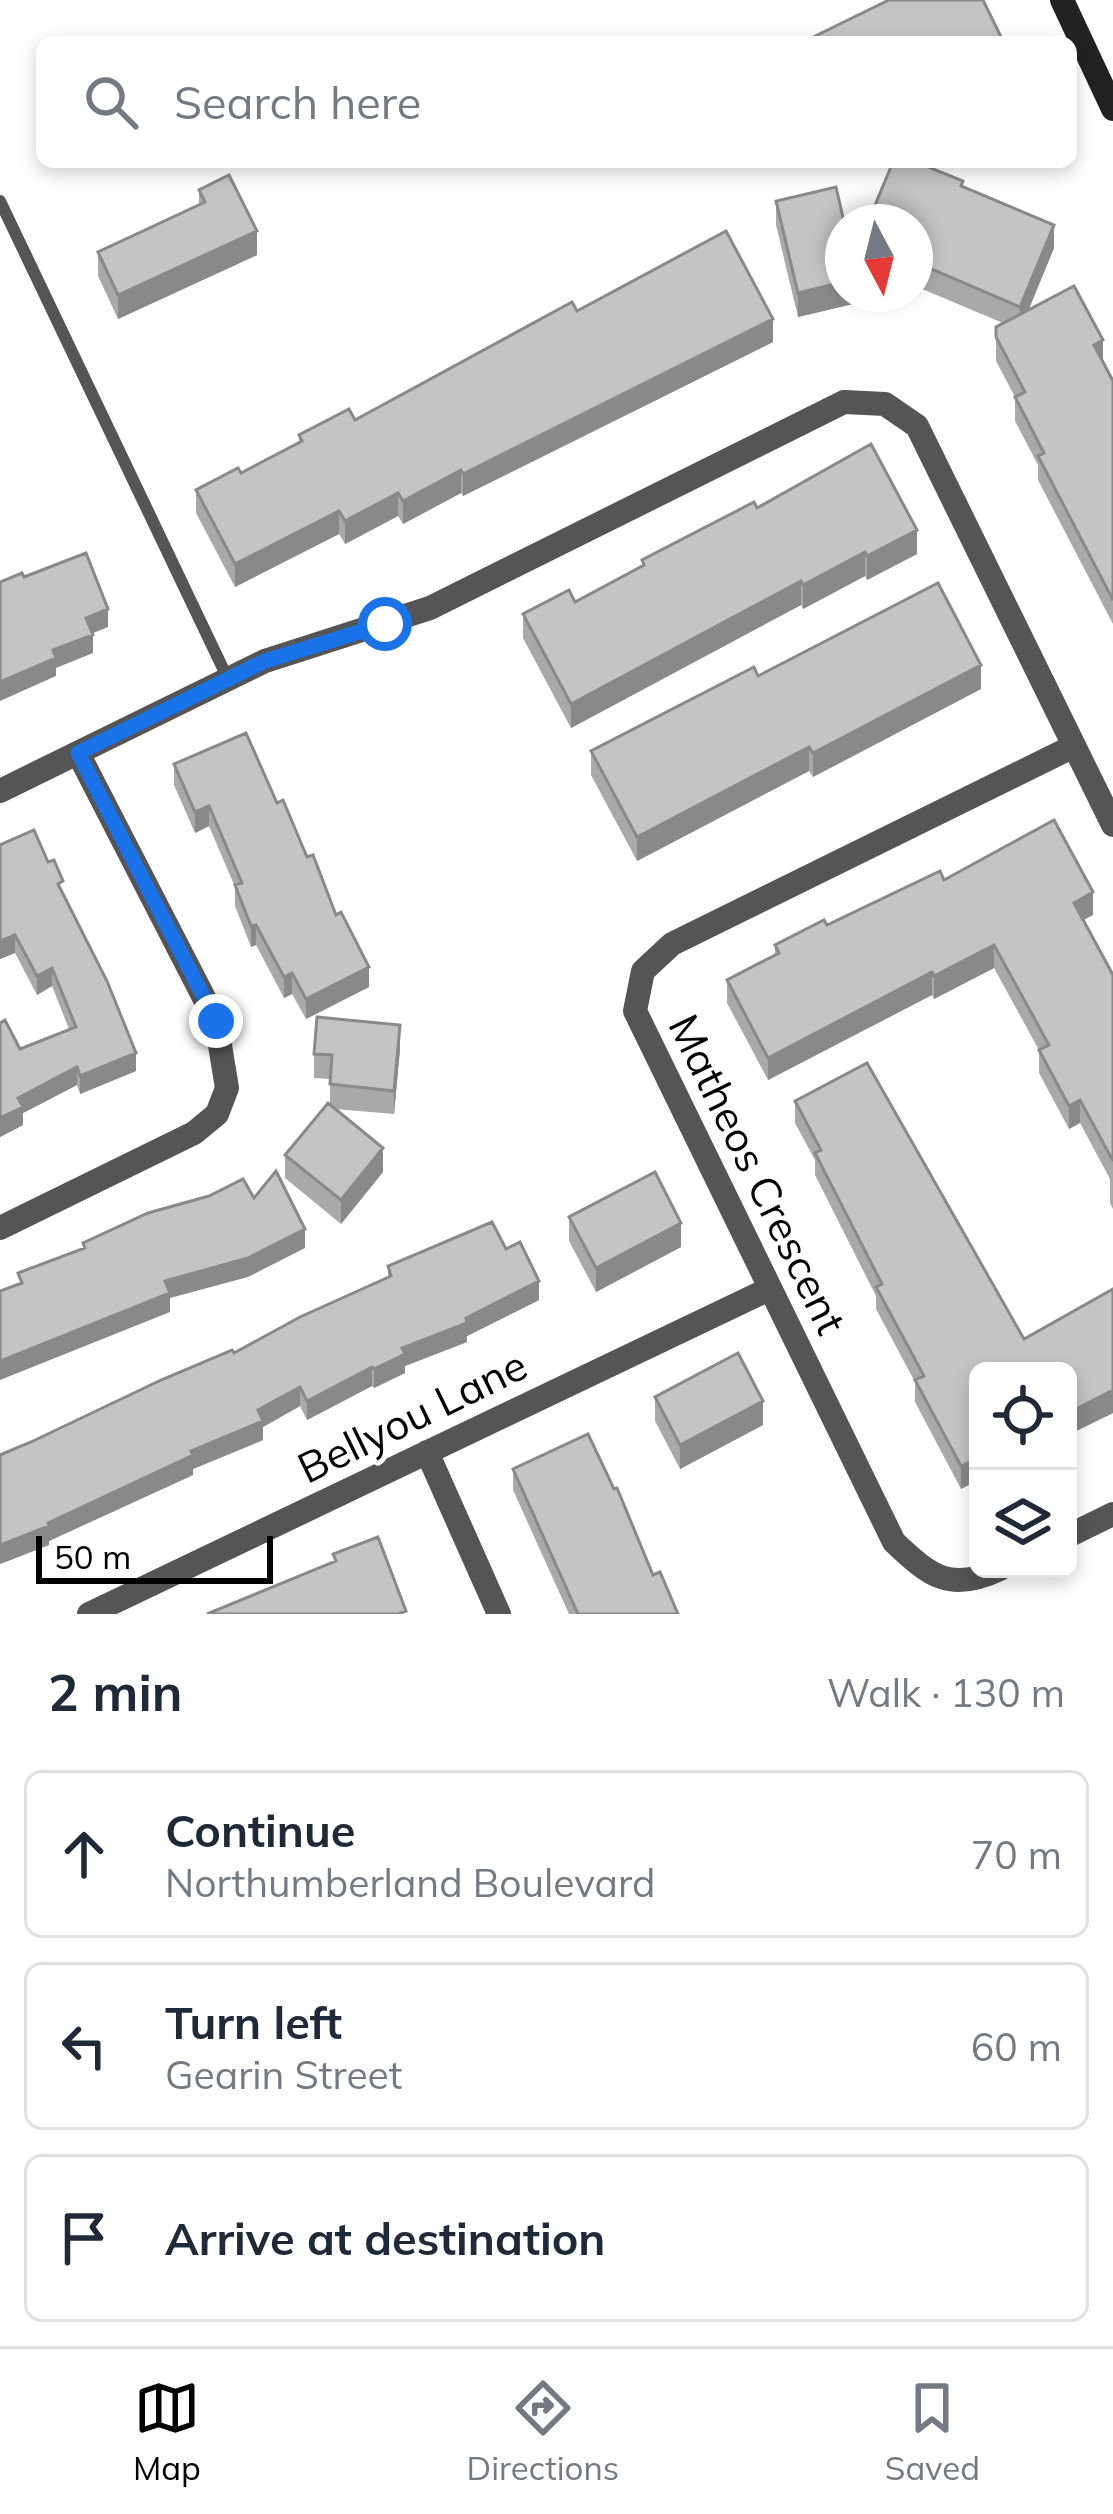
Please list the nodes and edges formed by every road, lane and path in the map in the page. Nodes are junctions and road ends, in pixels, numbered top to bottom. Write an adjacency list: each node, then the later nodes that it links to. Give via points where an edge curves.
1 (1062, 0): 2 (street)
2 (1113, 109)
3 (0, 201): 4 (lane)
4 (228, 679): 5 (street, via 430,608 844,402 885,404 917,426); 6 (street)
5 (1074, 746): 8 (street); 10 (street, Matheos Crescent, via 672,944 643,971 635,1011)
6 (78, 753): 7 (street); 9 (street, via 216,1021 227,1088 217,1114 194,1132)
7 (0, 791)
8 (1113, 825)
9 (0, 1228)
10 (770, 1288): 11 (street, Bellyou Lane); 14 (street, Matheos Crescent, via 894,1542 929,1576)
11 (427, 1452): 15 (street, Bellyou Lane); 16 (street)
12 (1113, 1514): 13 (street)
13 (1077, 1532)
14 (981, 1578)
15 (89, 1614)
16 (499, 1614)

